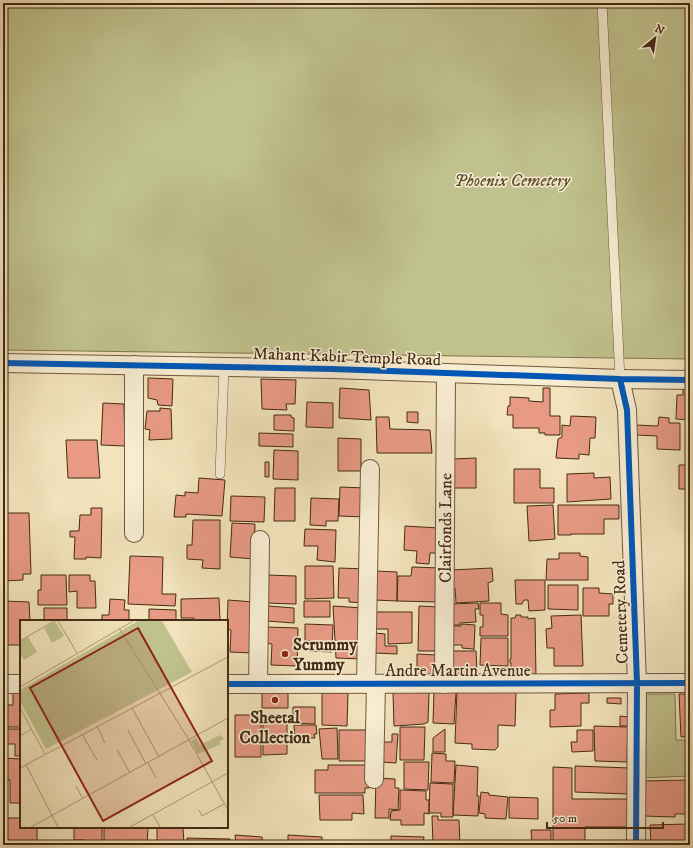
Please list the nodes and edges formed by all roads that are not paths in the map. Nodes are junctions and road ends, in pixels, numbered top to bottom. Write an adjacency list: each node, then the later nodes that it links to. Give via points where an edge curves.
1 (602, 3): 6 (lane)
2 (3, 363): 3 (street, Mahant Kabir Temple Road)
3 (134, 365): 4 (street, Mahant Kabir Temple Road); 10 (street)
4 (224, 367): 5 (street, Mahant Kabir Temple Road); 9 (lane)
5 (446, 373): 6 (street, Mahant Kabir Temple Road); 19 (street, Clairfonds Lane)
6 (620, 379): 7 (street, Mahant Kabir Temple Road); 12 (street, Cemetery Road, via 627,410)
7 (690, 380)
8 (370, 468): 18 (street)
9 (220, 474)
10 (134, 533)
11 (260, 540): 17 (street)
12 (637, 683): 13 (street, Andre Martin Avenue); 19 (street, Andre Martin Avenue); 21 (street, Cemetery Road)
13 (690, 683)
14 (3, 684): 15 (street)
15 (20, 684)
16 (228, 684): 17 (street, Andre Martin Avenue)
17 (258, 684): 18 (street, Andre Martin Avenue)
18 (371, 684): 19 (street, Andre Martin Avenue); 20 (street)
19 (444, 684)
20 (374, 779)
21 (636, 845)

